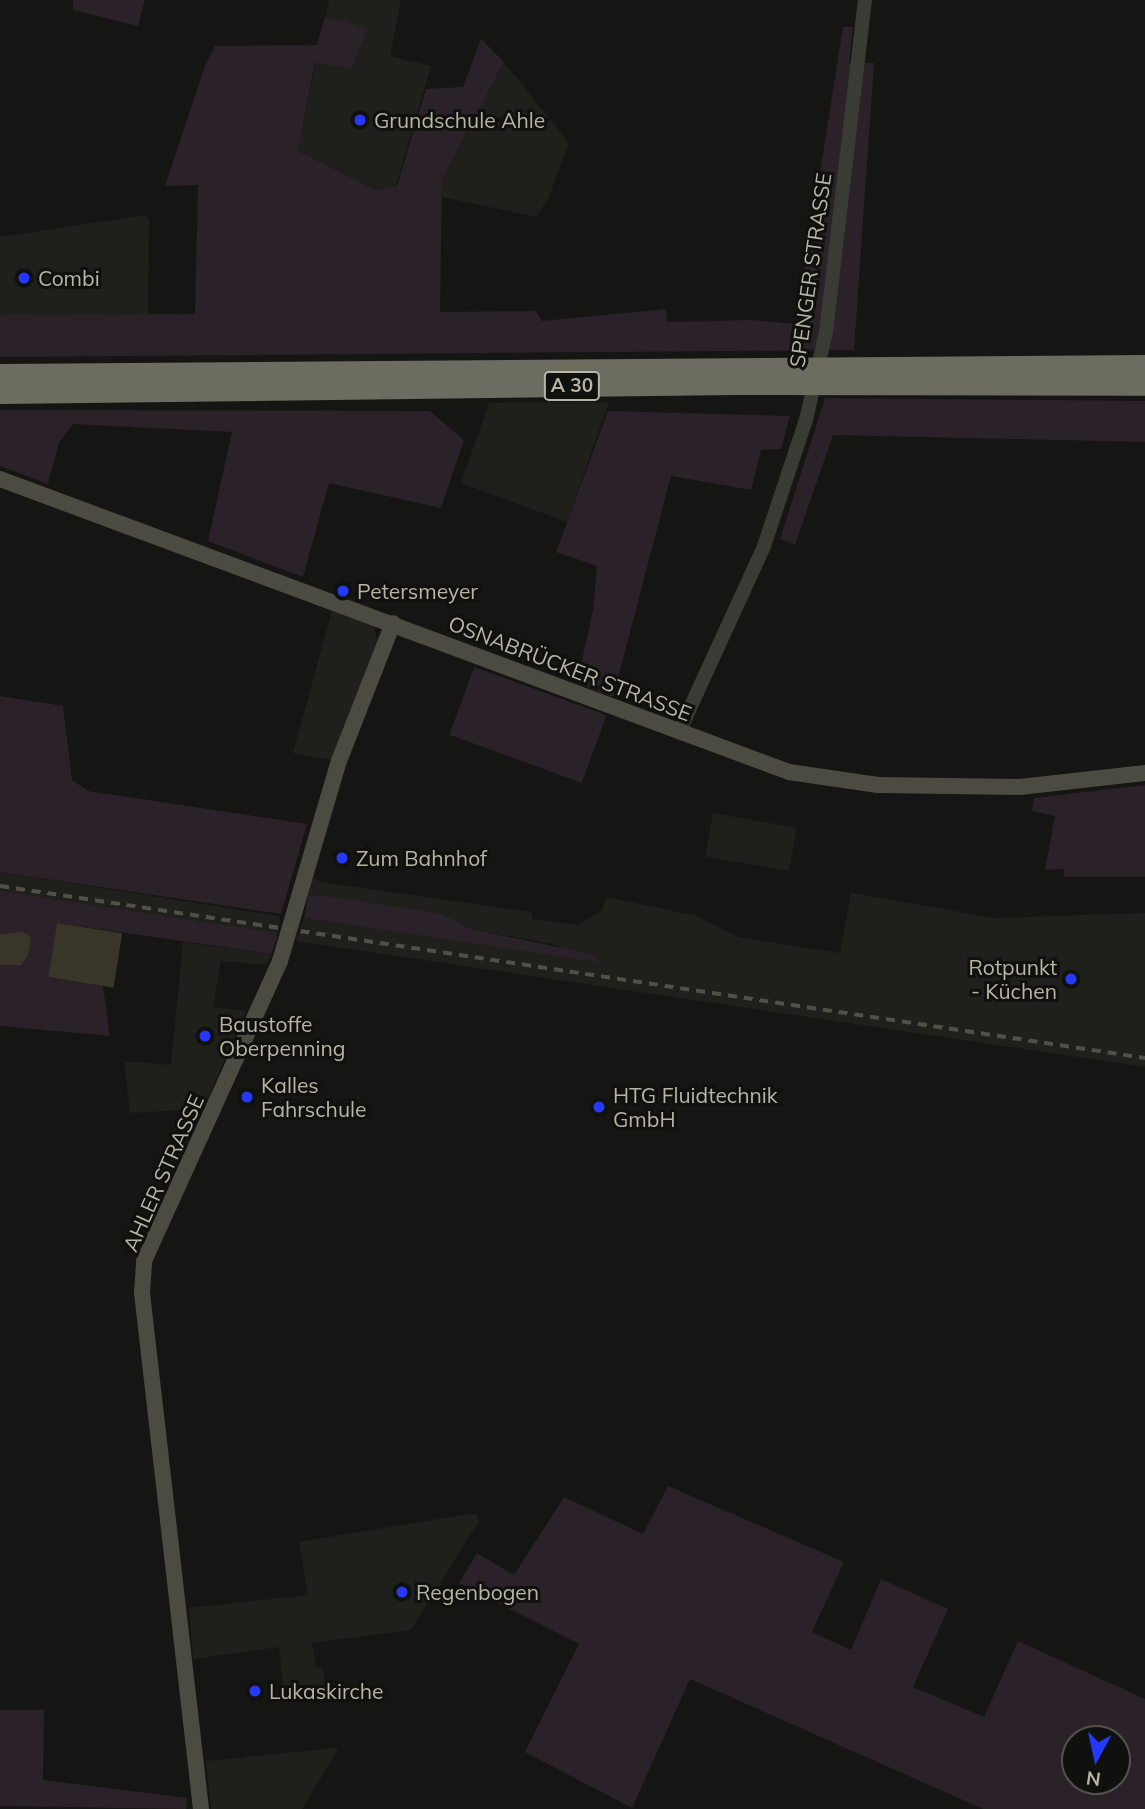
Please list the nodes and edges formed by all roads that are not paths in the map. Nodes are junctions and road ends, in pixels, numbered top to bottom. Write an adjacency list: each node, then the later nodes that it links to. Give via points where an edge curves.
1 (866, 0): 8 (street, SPENGER STRASSE, via 826,332 806,420 764,546)
2 (1145, 365): 3 (highway, A 30)
3 (0, 374)
4 (1145, 384): 5 (highway, A 30)
5 (0, 393)
6 (0, 479): 7 (main road, OSNABRÜCKER STRASSE)
7 (393, 623): 8 (main road, OSNABRÜCKER STRASSE); 10 (main road, AHLER STRASSE, via 339,761 280,961 144,1261 142,1293)
8 (679, 732): 9 (main road, OSNABRÜCKER STRASSE, via 789,772 878,785 1020,787)
9 (1145, 772)
10 (201, 1809)

